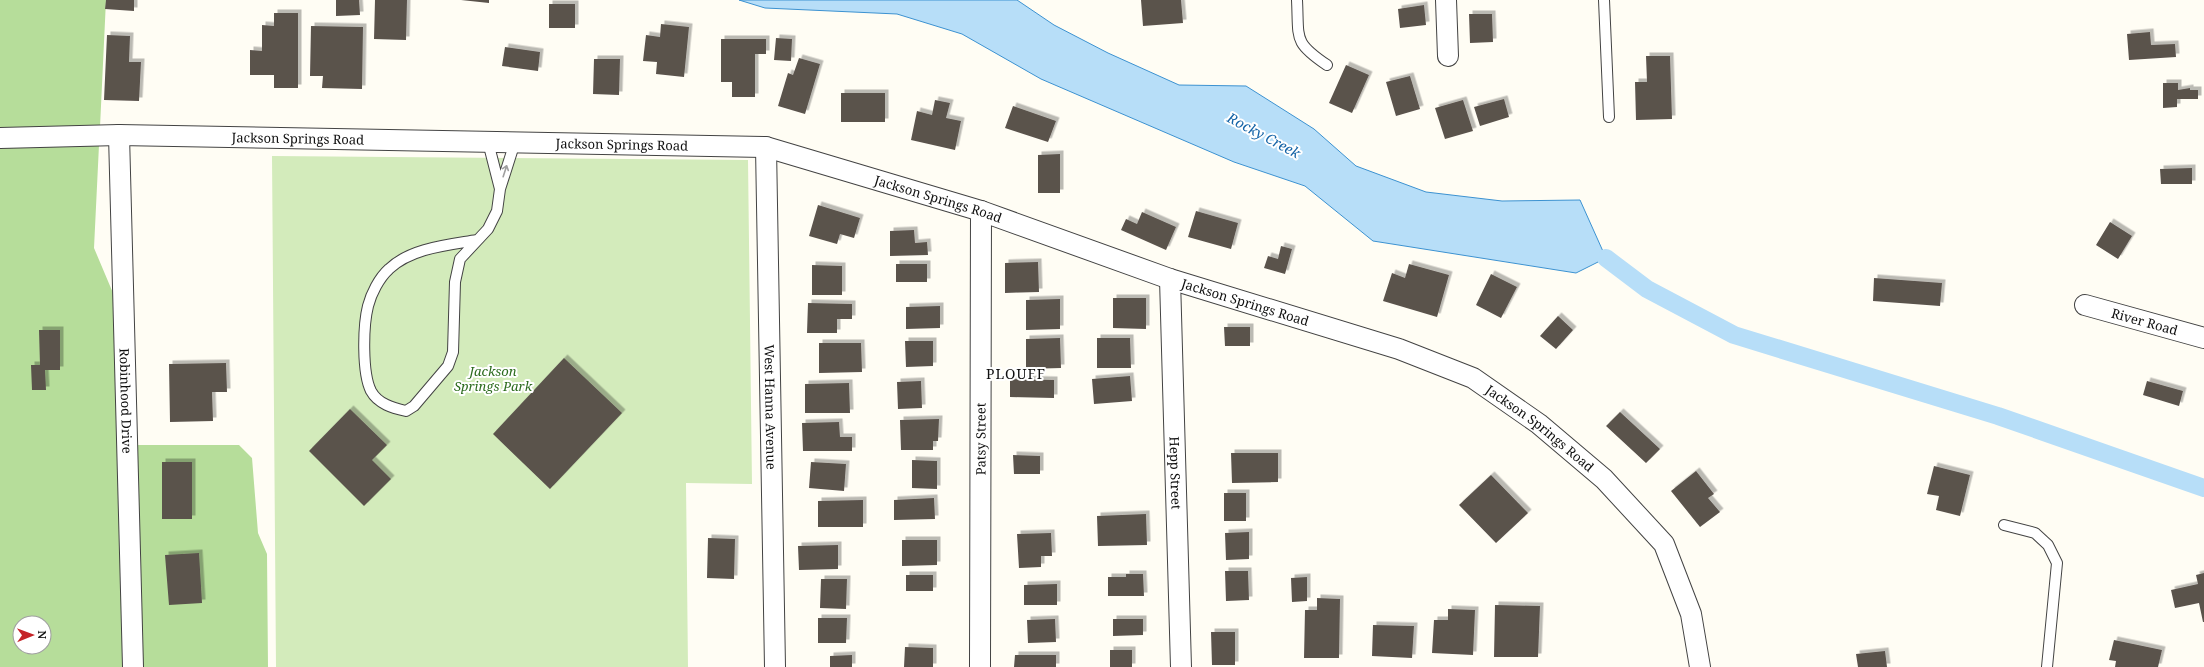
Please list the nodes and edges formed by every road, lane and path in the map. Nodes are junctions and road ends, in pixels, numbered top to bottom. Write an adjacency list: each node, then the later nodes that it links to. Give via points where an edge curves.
1 (1297, 0): 5 (lane, via 1300,42)
2 (1446, 0): 4 (street)
3 (1604, 0): 6 (lane)
4 (1448, 56)
5 (1327, 65)
6 (1609, 117)
7 (119, 135): 8 (street, Jackson Springs Road); 9 (street, Jackson Springs Road); 19 (street, Robinhood Drive)
8 (0, 138)
9 (488, 142): 10 (street, Jackson Springs Road); 12 (lane)
10 (515, 142): 11 (street, Jackson Springs Road); 12 (lane, one-way to 10)
11 (766, 147): 13 (street, Jackson Springs Road); 20 (street, West Hanna Avenue)
12 (500, 189): 14 (lane, via 497,212 488,229)
13 (981, 211): 15 (street, Jackson Springs Road); 21 (street, Patsy Street)
14 (477, 240): 14 (lane, via 460,259 455,282 453,352 448,366 414,406 406,411 388,407 371,392 366,376 368,306 375,289 389,269 408,257 429,249)
15 (1170, 279): 22 (street, Hepp Street); 23 (street, Jackson Springs Road, via 1399,349 1473,378 1539,424 1604,479 1664,544 1691,614)
16 (2085, 305): 17 (street, River Road)
17 (2204, 338)
18 (2004, 525): 24 (lane, via 2035,533 2048,545 2057,563)
19 (133, 667)
20 (774, 667)
21 (980, 667)
22 (1181, 667)
23 (1700, 667)
24 (2047, 667)

